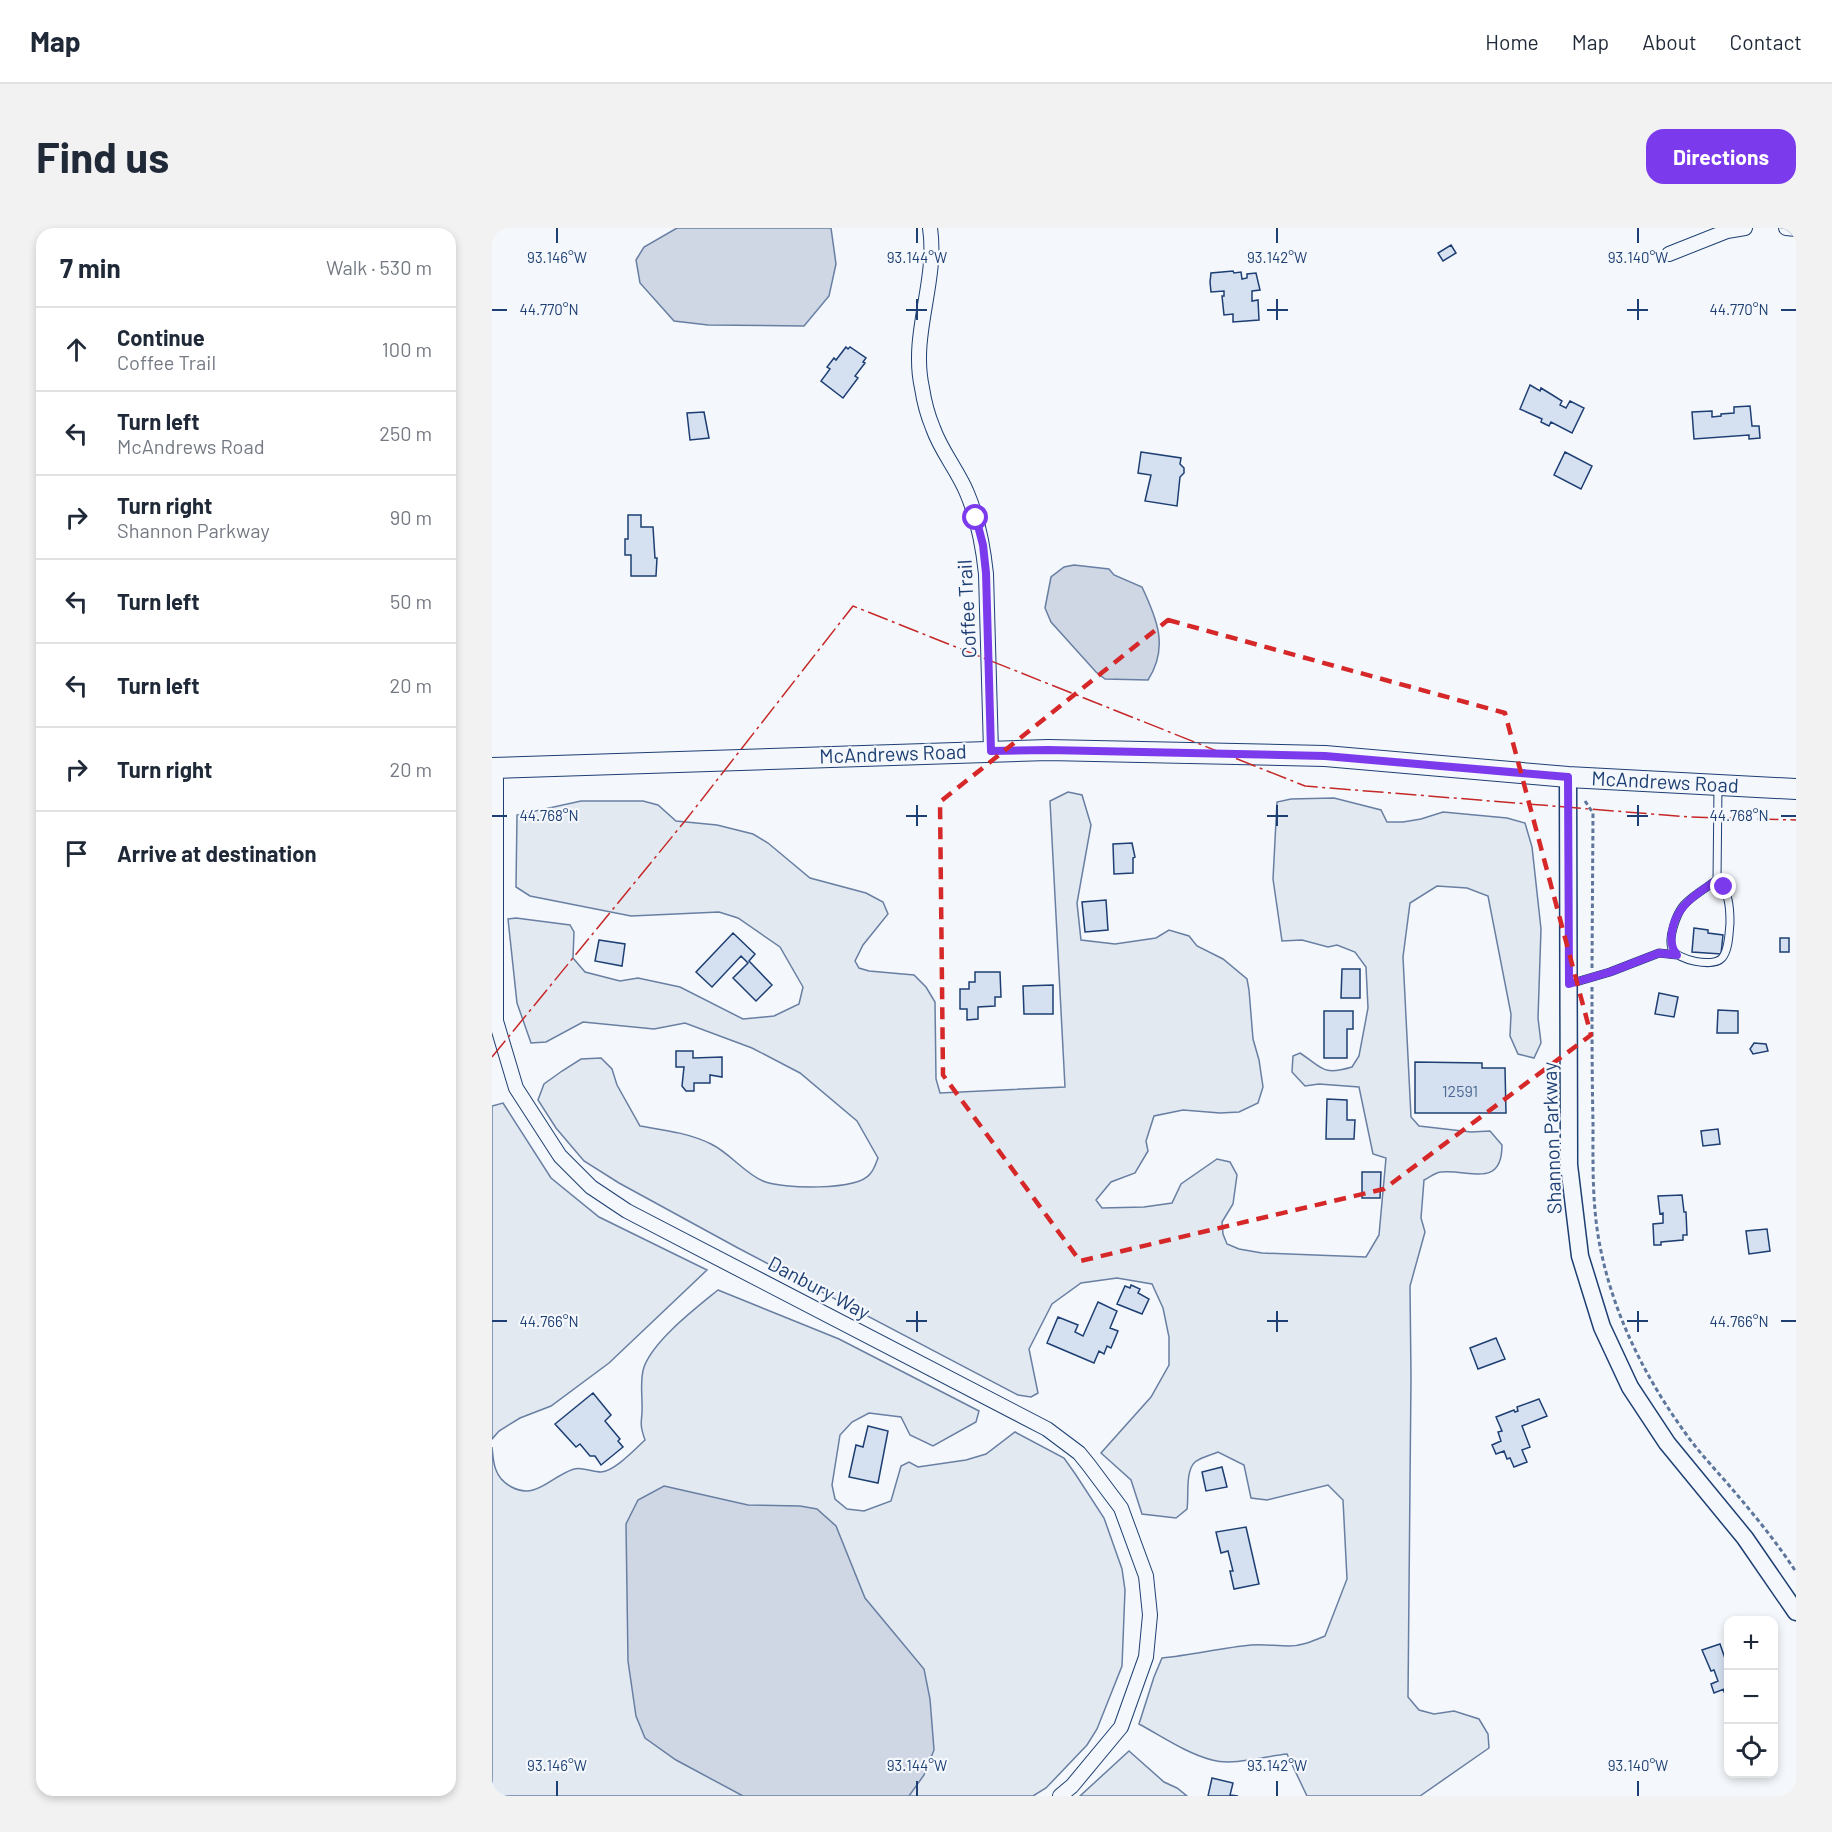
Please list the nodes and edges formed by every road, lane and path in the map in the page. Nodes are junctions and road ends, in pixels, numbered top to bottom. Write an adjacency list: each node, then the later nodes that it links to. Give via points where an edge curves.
1 (930, 228): 6 (street, Coffee Trail, via 930,266 918,344 921,386 932,428 966,490 983,545)
2 (1745, 228): 5 (street)
3 (1786, 228): 4 (street)
4 (1796, 229)
5 (1668, 254)
6 (991, 751): 7 (main road, McAndrews Road); 8 (main road, McAndrews Road, via 1325,756)
7 (494, 768): 17 (street, Danbury Way, via 496,1021 516,1088 560,1156 591,1186 627,1211 1047,1429 1079,1453 1121,1508 1146,1576 1150,1615 1146,1657 1121,1726)
8 (1568, 777): 9 (main road, McAndrews Road); 13 (path, via 1593,813); 14 (street, Shannon Parkway)
9 (1718, 785): 10 (main road, McAndrews Road); 11 (lane)
10 (1796, 789)
11 (1717, 880): 12 (lane, via 1684,906 1677,917 1672,933 1672,949); 12 (lane, via 1724,887 1729,906 1729,937 1722,958 1706,964)
12 (1677, 955): 13 (lane, via 1659,953)
13 (1592, 977): 14 (lane); 15 (path, via 1593,1190 1610,1284 1626,1330 1661,1396 1687,1436)
14 (1569, 984): 16 (street, Shannon Parkway, via 1569,1165 1580,1256 1602,1327 1630,1387 1666,1443 1744,1538)
15 (1796, 1572)
16 (1796, 1612)
17 (1060, 1796)

